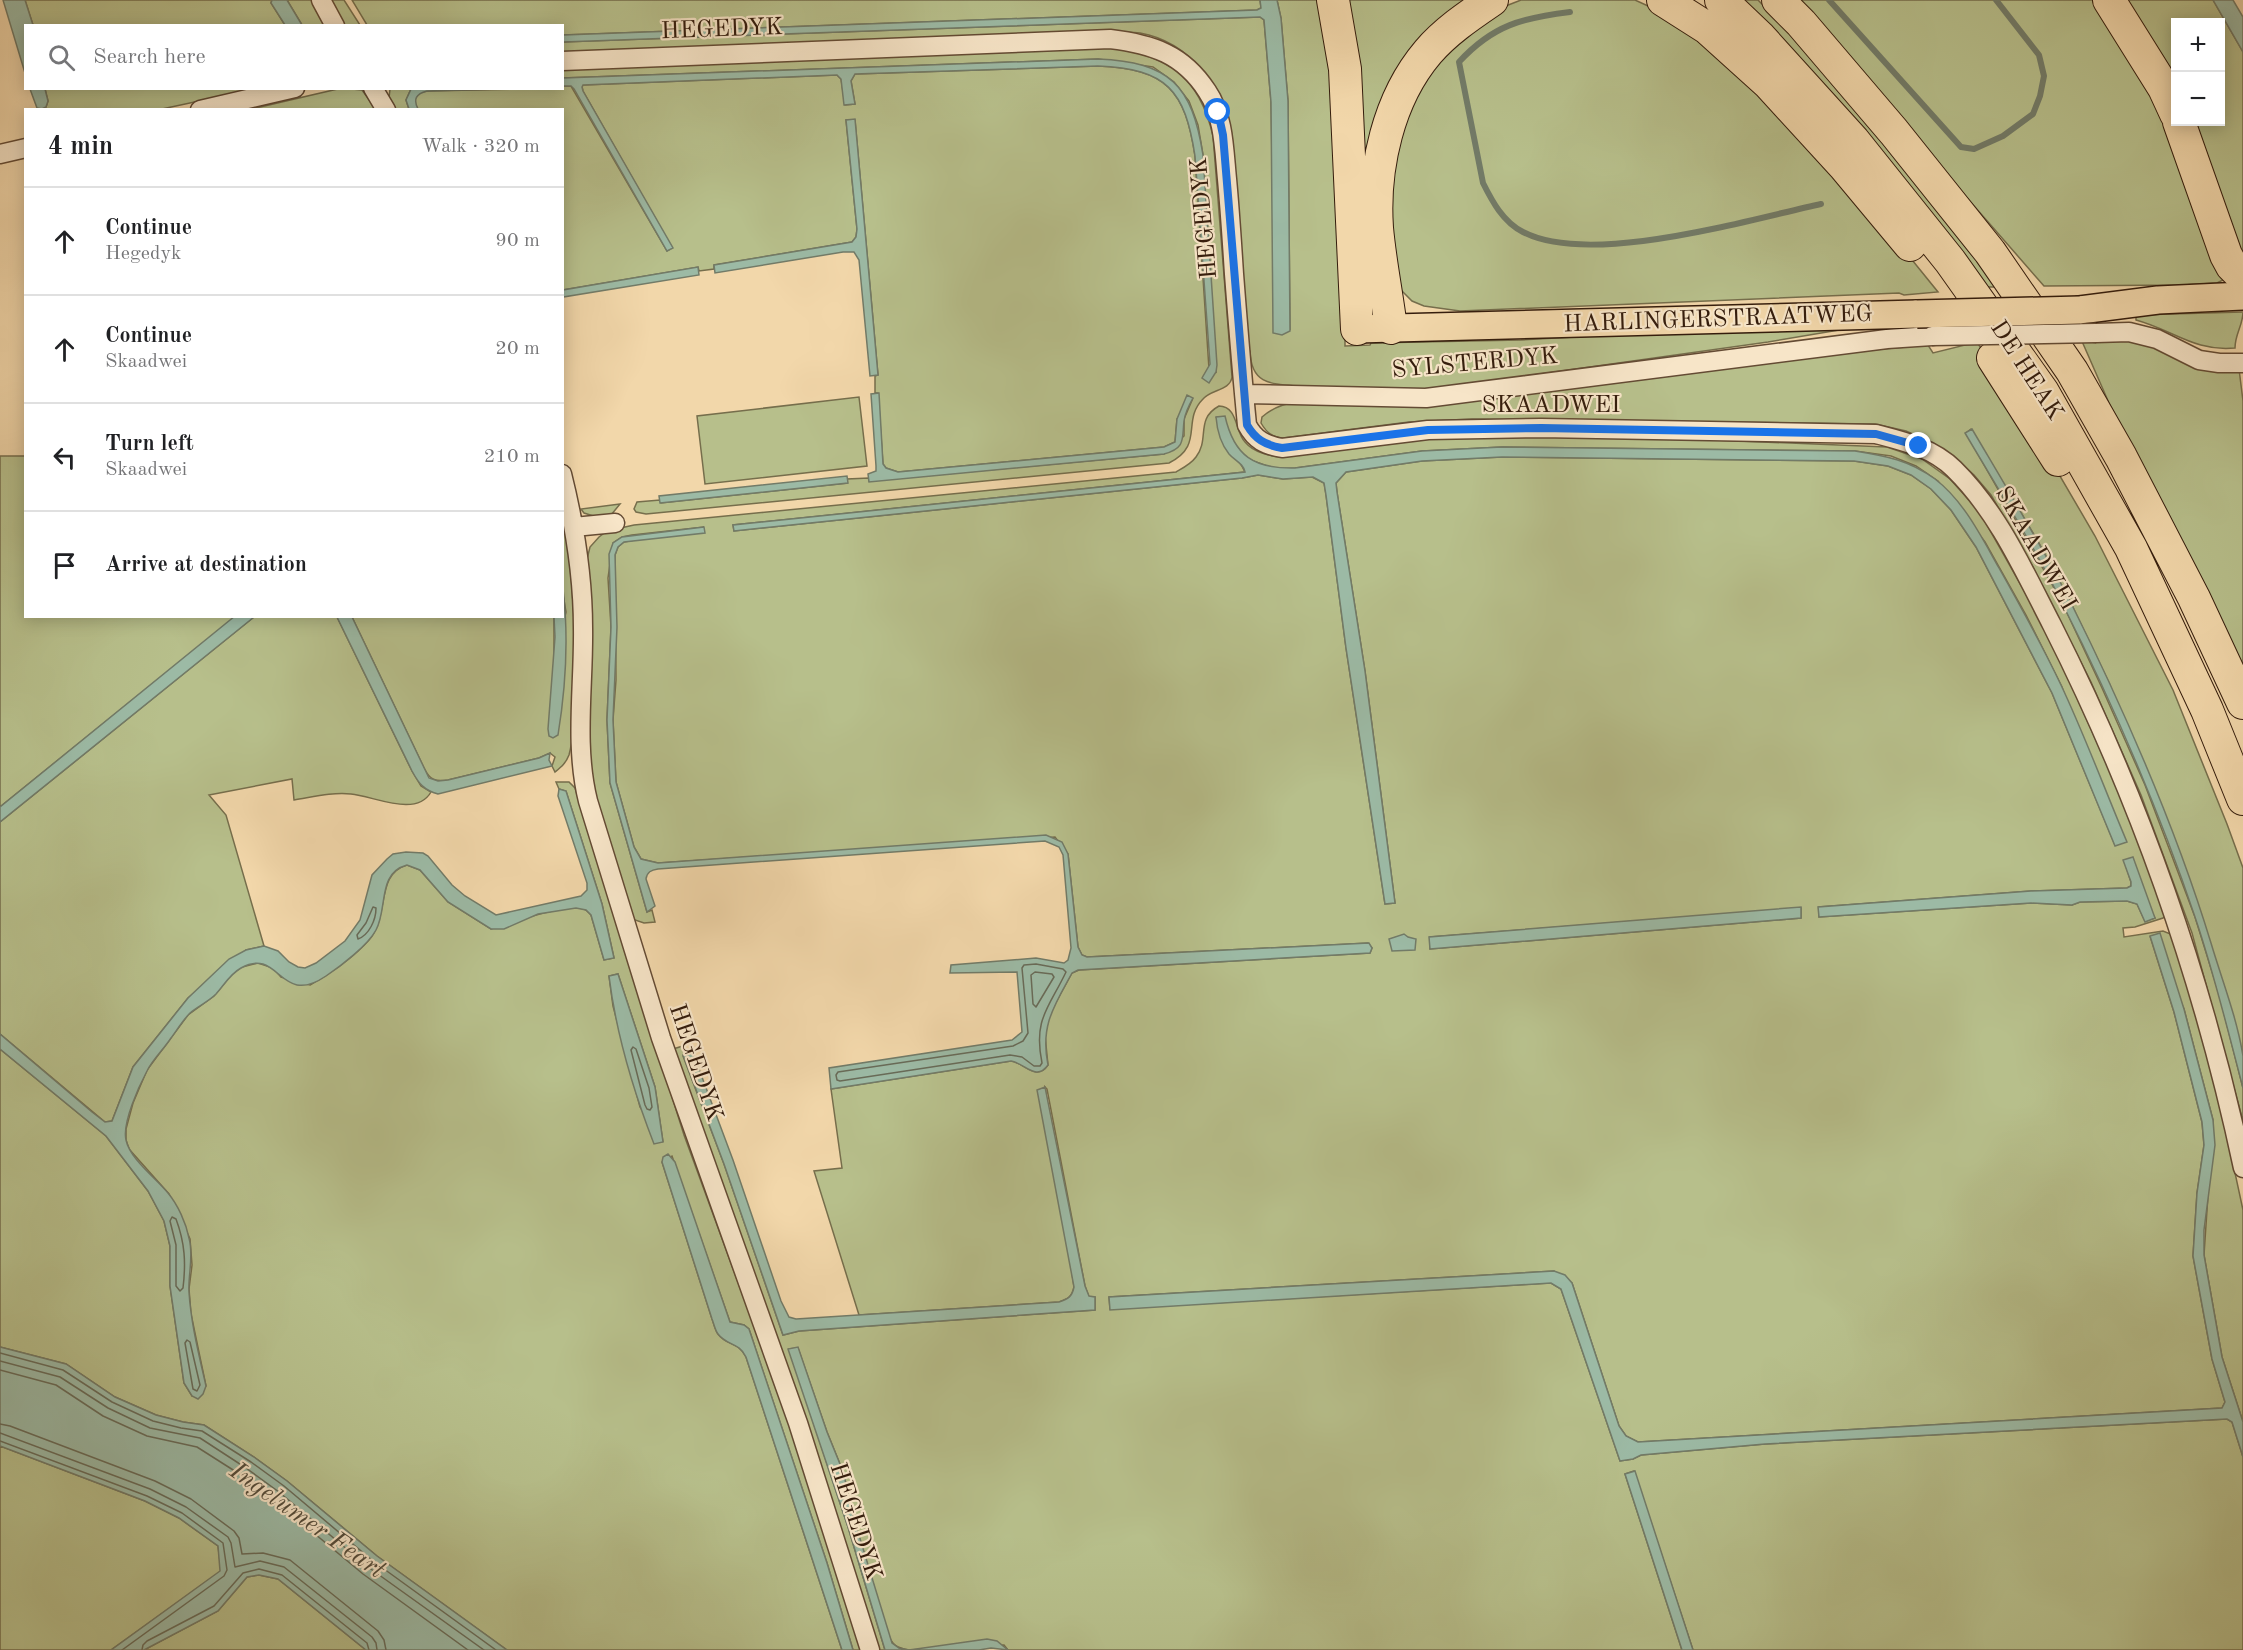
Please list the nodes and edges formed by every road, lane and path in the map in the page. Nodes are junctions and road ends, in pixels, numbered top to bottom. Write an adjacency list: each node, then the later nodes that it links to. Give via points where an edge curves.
1 (321, 0): 8 (street)
2 (1333, 0): 23 (highway, via 1345,69)
3 (1492, 0): 22 (highway, via 1429,51 1408,80 1392,115 1378,189 1377,228)
4 (1663, 0): 30 (highway, via 1707,28 1769,84 1933,272 2012,386)
5 (1721, 0): 30 (highway, DE HEAK, via 1854,141 1950,261 2043,392 2131,548)
6 (1778, 0): 29 (highway, DE HEAK, via 1894,132 1990,252 2072,371 2189,588)
7 (2109, 0): 12 (highway)
8 (334, 24)
9 (564, 61): 25 (street, HEGEDYK, via 1110,39 1160,49 1195,75 1218,112)
10 (286, 90): 13 (street)
11 (374, 90): 14 (street)
12 (2171, 105)
13 (209, 108)
14 (385, 108)
15 (2180, 126): 18 (highway, via 2221,243 2232,266)
16 (24, 148): 17 (street)
17 (0, 154)
18 (2243, 277)
19 (2243, 296): 20 (main road, HARLINGERSTRAATWEG, via 2158,300)
20 (2080, 310): 21 (main road, HARLINGERSTRAATWEG, via 2162,315); 22 (main road, HARLINGERSTRAATWEG, bridge)
21 (2243, 312)
22 (1391, 328): 23 (main road, HARLINGERSTRAATWEG)
23 (1357, 329)
24 (2243, 363): 25 (street, SYLSTERDYK, bridge, via 2199,360 2157,339 2129,332 1932,336 1426,398)
25 (1244, 394): 32 (street, SKAADWEI, via 1247,425 1252,434 1269,446 1282,448 1439,430 1876,434 1919,446 1952,467 1987,506 2026,574 2074,669 2129,793 2196,980)
26 (564, 483): 28 (street, HEGEDYK)
27 (615, 523): 28 (street)
28 (574, 527): 33 (street, HEGEDYK, via 583,626 581,759 588,801 693,1134 798,1423)
29 (2243, 703)
30 (2207, 710): 31 (highway, DE HEAK)
31 (2243, 799)
32 (2243, 1168)
33 (870, 1650)

